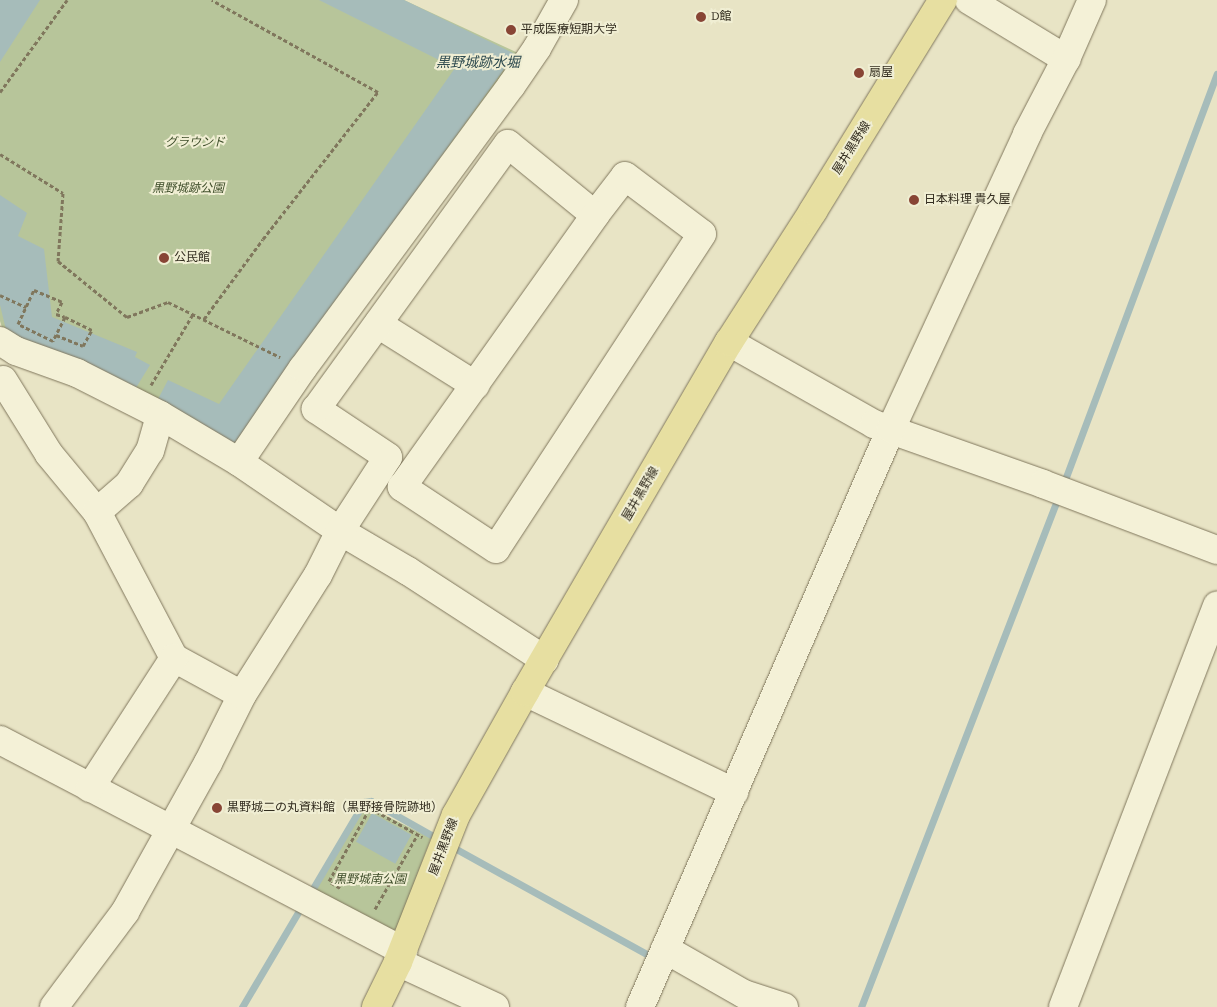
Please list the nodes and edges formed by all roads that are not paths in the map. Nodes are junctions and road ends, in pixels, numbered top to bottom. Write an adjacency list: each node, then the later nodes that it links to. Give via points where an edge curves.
1 (564, 0): 14 (street, via 511,86 303,368)
2 (943, 0): 8 (main road, 屋井黒野線)
3 (969, 0): 5 (street)
4 (1092, 0): 5 (street)
5 (1066, 59): 13 (street, via 1027,134)
6 (595, 215): 7 (street, via 508,144); 11 (street); 16 (street, via 624,176 702,234 496,549)
7 (378, 324): 11 (street); 15 (street, via 316,410 388,457)
8 (728, 342): 13 (street, via 874,424); 22 (main road, 屋井黒野線)
9 (8, 346): 10 (street); 12 (street, via 77,373)
10 (1, 382): 17 (street, via 49,454)
11 (475, 384): 16 (street)
12 (160, 415): 14 (street); 17 (street, via 150,451 129,484)
13 (891, 429): 19 (street); 27 (street)
14 (239, 462): 18 (street)
15 (381, 470): 16 (street); 18 (street)
16 (402, 487)
17 (97, 512): 21 (street)
18 (340, 531): 22 (street); 24 (street, via 318,575)
19 (1217, 550)
20 (1217, 606): 36 (street)
21 (174, 658): 24 (street); 26 (street)
22 (545, 660): 23 (main road, 屋井黒野線)
23 (525, 692): 27 (street); 30 (main road, 屋井黒野線, via 456,815)
24 (242, 695): 28 (street)
25 (0, 740): 26 (street)
26 (90, 788): 28 (street)
27 (734, 792): 29 (street)
28 (172, 830): 30 (street, via 306,899); 31 (street, via 124,912)
29 (664, 949): 34 (street); 35 (street, via 744,994)
30 (400, 956): 32 (main road, 屋井黒野線); 33 (street)
31 (54, 1007)
32 (376, 1007)
33 (496, 1007)
34 (640, 1007)
35 (784, 1007)
36 (1062, 1007)

